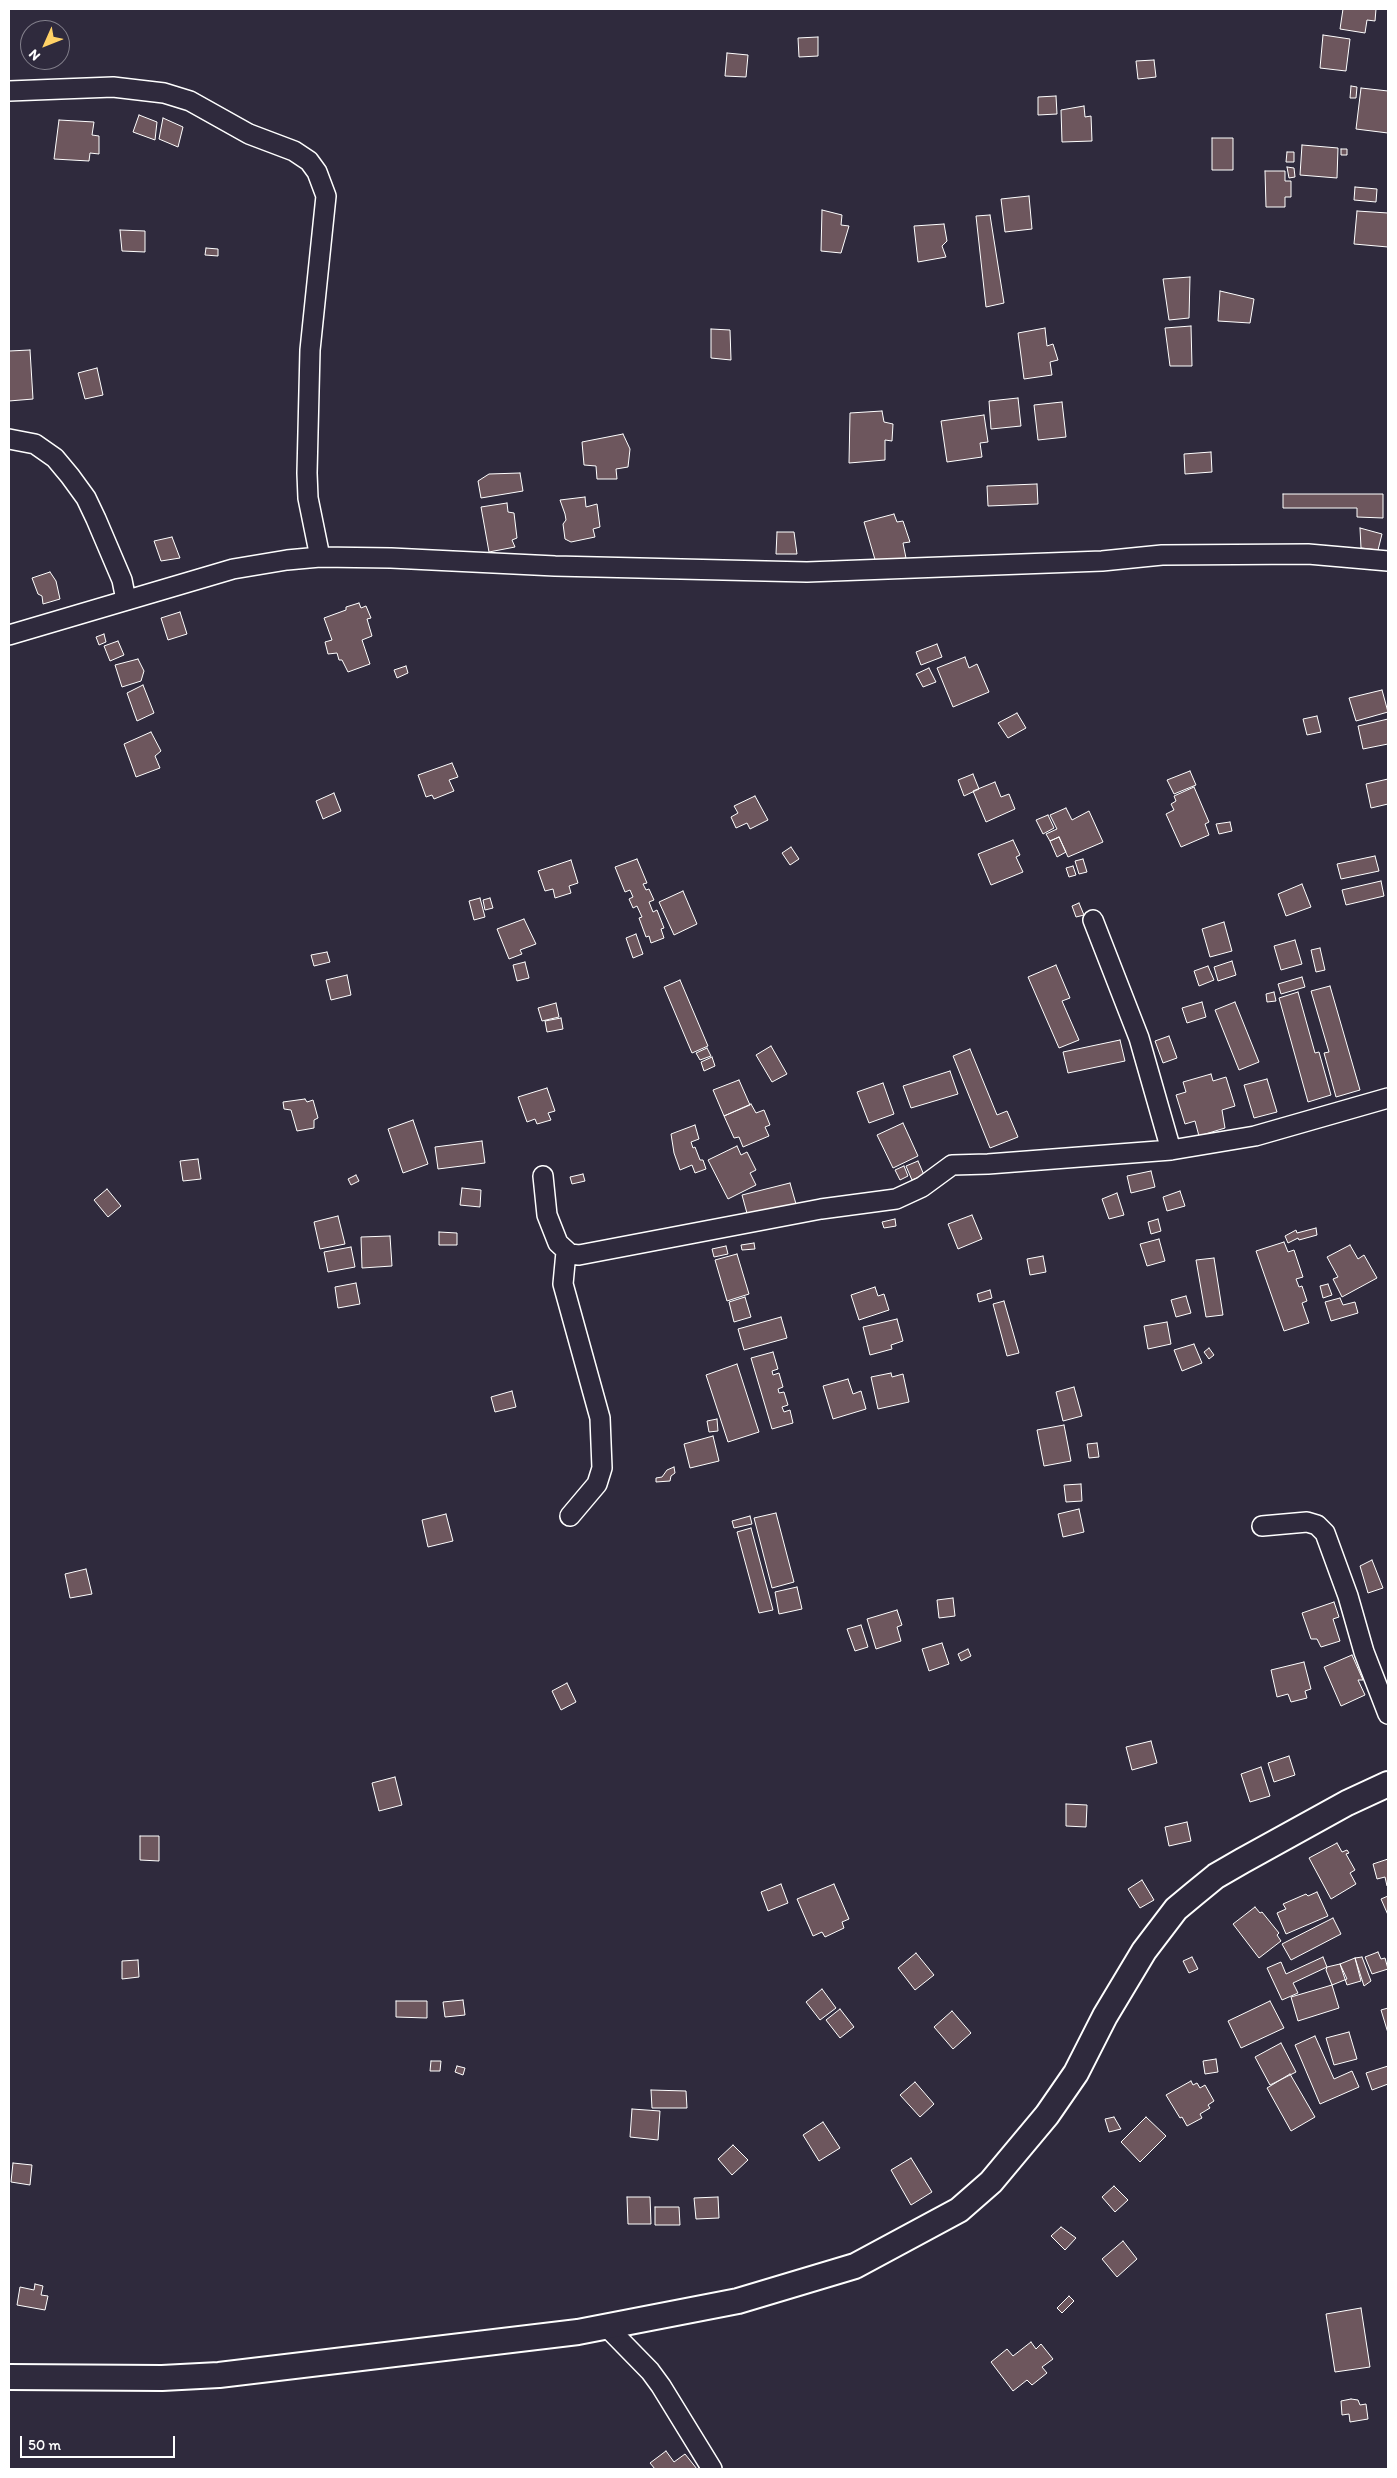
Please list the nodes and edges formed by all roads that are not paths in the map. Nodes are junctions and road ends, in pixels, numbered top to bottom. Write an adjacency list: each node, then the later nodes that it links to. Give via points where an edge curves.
1 (9, 91): 3 (street, via 113,87 164,92 190,101 249,134 294,151 309,161 326,196 311,332 307,473 308,498)
2 (9, 439): 5 (street, via 35,444 55,458 86,498 122,580)
3 (320, 558): 4 (street, via 807,572 1093,561 1162,555 1308,554); 5 (street, via 233,569)
4 (1388, 561)
5 (126, 600): 6 (street)
6 (9, 635)
7 (1093, 920): 9 (street, via 1139,1038)
8 (1388, 1098): 9 (street, via 1255,1136)
9 (1171, 1150): 11 (street, via 952,1165 922,1187 896,1199 802,1213 590,1254)
10 (543, 1176): 11 (street, via 547,1215 558,1243)
11 (566, 1252): 12 (street, via 563,1284 595,1394 600,1418 602,1468 597,1484)
12 (570, 1516)
13 (1262, 1526): 14 (street, via 1306,1522 1317,1525 1325,1533)
14 (1388, 1714)
15 (1388, 1784): 16 (street, via 1347,1803 1216,1876 1176,1910 1144,1951 1076,2073 1047,2115 990,2182 959,2210 855,2266 825,2277 738,2301)
16 (607, 2327): 17 (street, via 220,2374 162,2378); 18 (street, via 662,2386)
17 (9, 2377)
18 (712, 2469)

